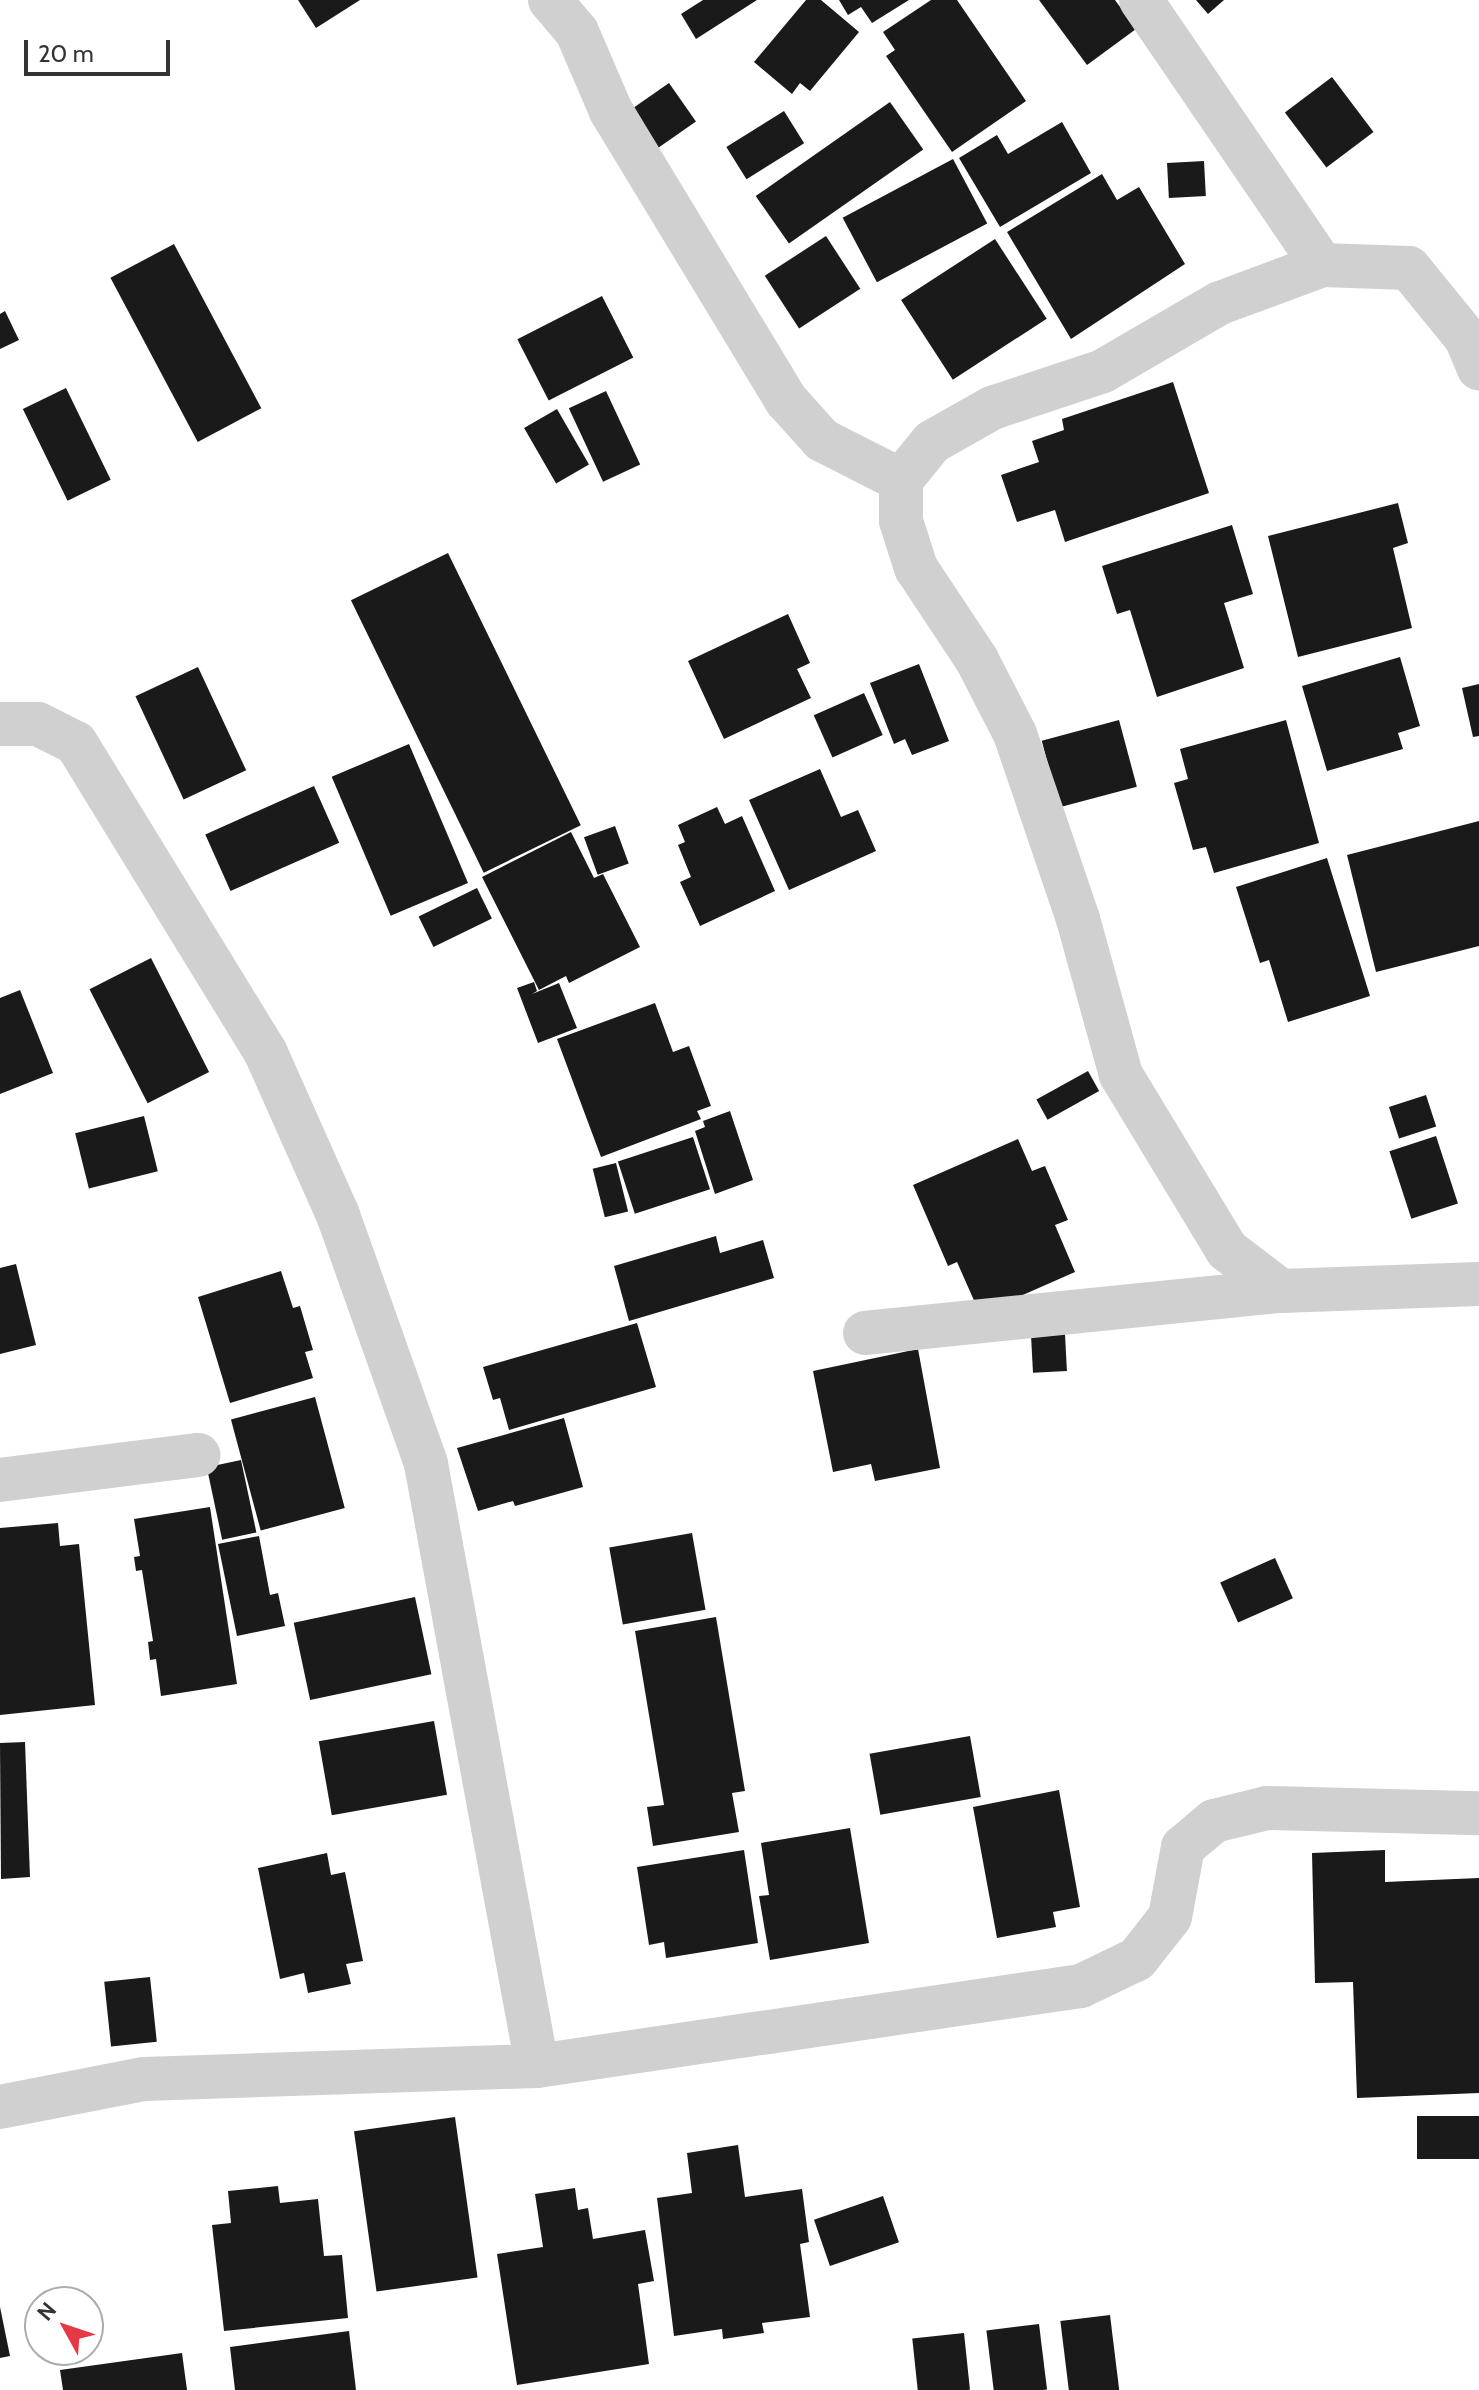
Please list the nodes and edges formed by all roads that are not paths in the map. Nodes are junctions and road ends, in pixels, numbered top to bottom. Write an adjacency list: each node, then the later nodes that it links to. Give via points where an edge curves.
1 (550, 0): 5 (street, via 577,32 611,111 786,400 822,440)
2 (1141, 0): 3 (street)
3 (1322, 265): 4 (street, via 1409,268 1466,338); 5 (street, via 1220,303 1103,371 992,408 932,442)
4 (1479, 368)
5 (901, 480): 8 (street, via 901,521 916,568 977,660 1015,734 1078,919 1121,1075 1227,1250)
6 (0, 724): 13 (street, via 38,724 76,743 265,1051 338,1215 426,1464)
7 (1479, 1284): 8 (street)
8 (1281, 1291): 9 (street)
9 (865, 1333)
10 (198, 1455): 11 (street)
11 (0, 1480)
12 (1479, 1813): 13 (street, via 1267,1808 1214,1821 1183,1847 1170,1917 1137,1959 1081,1986)
13 (537, 2066): 14 (street, via 144,2079)
14 (0, 2107)

